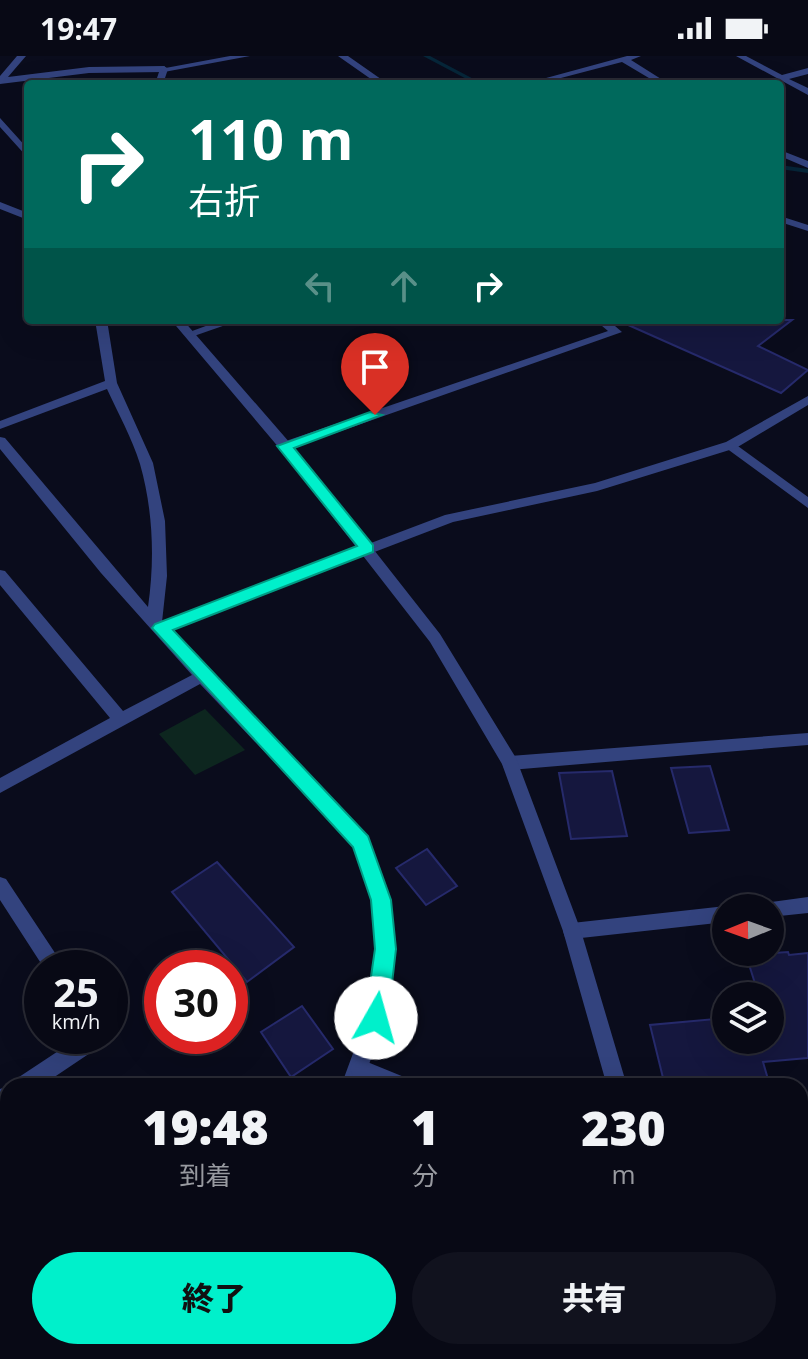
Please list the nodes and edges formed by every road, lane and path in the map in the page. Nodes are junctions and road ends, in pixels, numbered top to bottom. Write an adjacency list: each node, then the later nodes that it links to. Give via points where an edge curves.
1 (22, 56): 17 (street)
2 (100, 56): 10 (street)
3 (246, 56): 9 (street)
4 (362, 56): 7 (street)
5 (637, 56): 8 (street)
6 (740, 56): 12 (street)
7 (345, 58): 14 (street)
8 (624, 60): 15 (street); 16 (street)
9 (164, 69): 10 (street); 13 (street)
10 (89, 70): 17 (street)
11 (808, 71): 12 (street)
12 (781, 78): 18 (street)
13 (160, 80)
14 (378, 80)
15 (548, 80)
16 (658, 80)
17 (0, 81)
18 (808, 92)
19 (0, 121): 20 (street)
20 (24, 150)
21 (784, 155): 22 (street)
22 (808, 165)
23 (0, 205): 24 (street)
24 (24, 215)
25 (784, 220): 26 (street)
26 (808, 228)
27 (102, 324): 32 (street)
28 (181, 324): 31 (street)
29 (221, 324): 31 (street)
30 (606, 324): 37 (street, via 616,332)
31 (190, 334): 37 (street)
32 (111, 383): 34 (street); 41 (street, via 146,463 158,521)
33 (808, 400): 36 (street)
34 (0, 425)
35 (0, 441): 41 (street)
36 (731, 445): 38 (street); 39 (street, via 597,487 450,518)
37 (285, 446): 39 (street)
38 (808, 504)
39 (367, 548): 41 (street); 45 (street, via 435,638)
40 (0, 575): 43 (street)
41 (157, 623): 42 (street)
42 (202, 676): 43 (street); 54 (street, via 361,842 373,869 385,949 376,1018)
43 (121, 720): 46 (street)
44 (808, 739): 45 (street)
45 (510, 763): 51 (street)
46 (0, 786)
47 (0, 885): 52 (street)
48 (808, 905): 49 (street)
49 (784, 908)
50 (712, 916): 51 (street)
51 (572, 931): 56 (street)
52 (43, 950)
53 (71, 1054): 55 (street)
54 (356, 1077)
55 (35, 1078)
56 (615, 1078)

